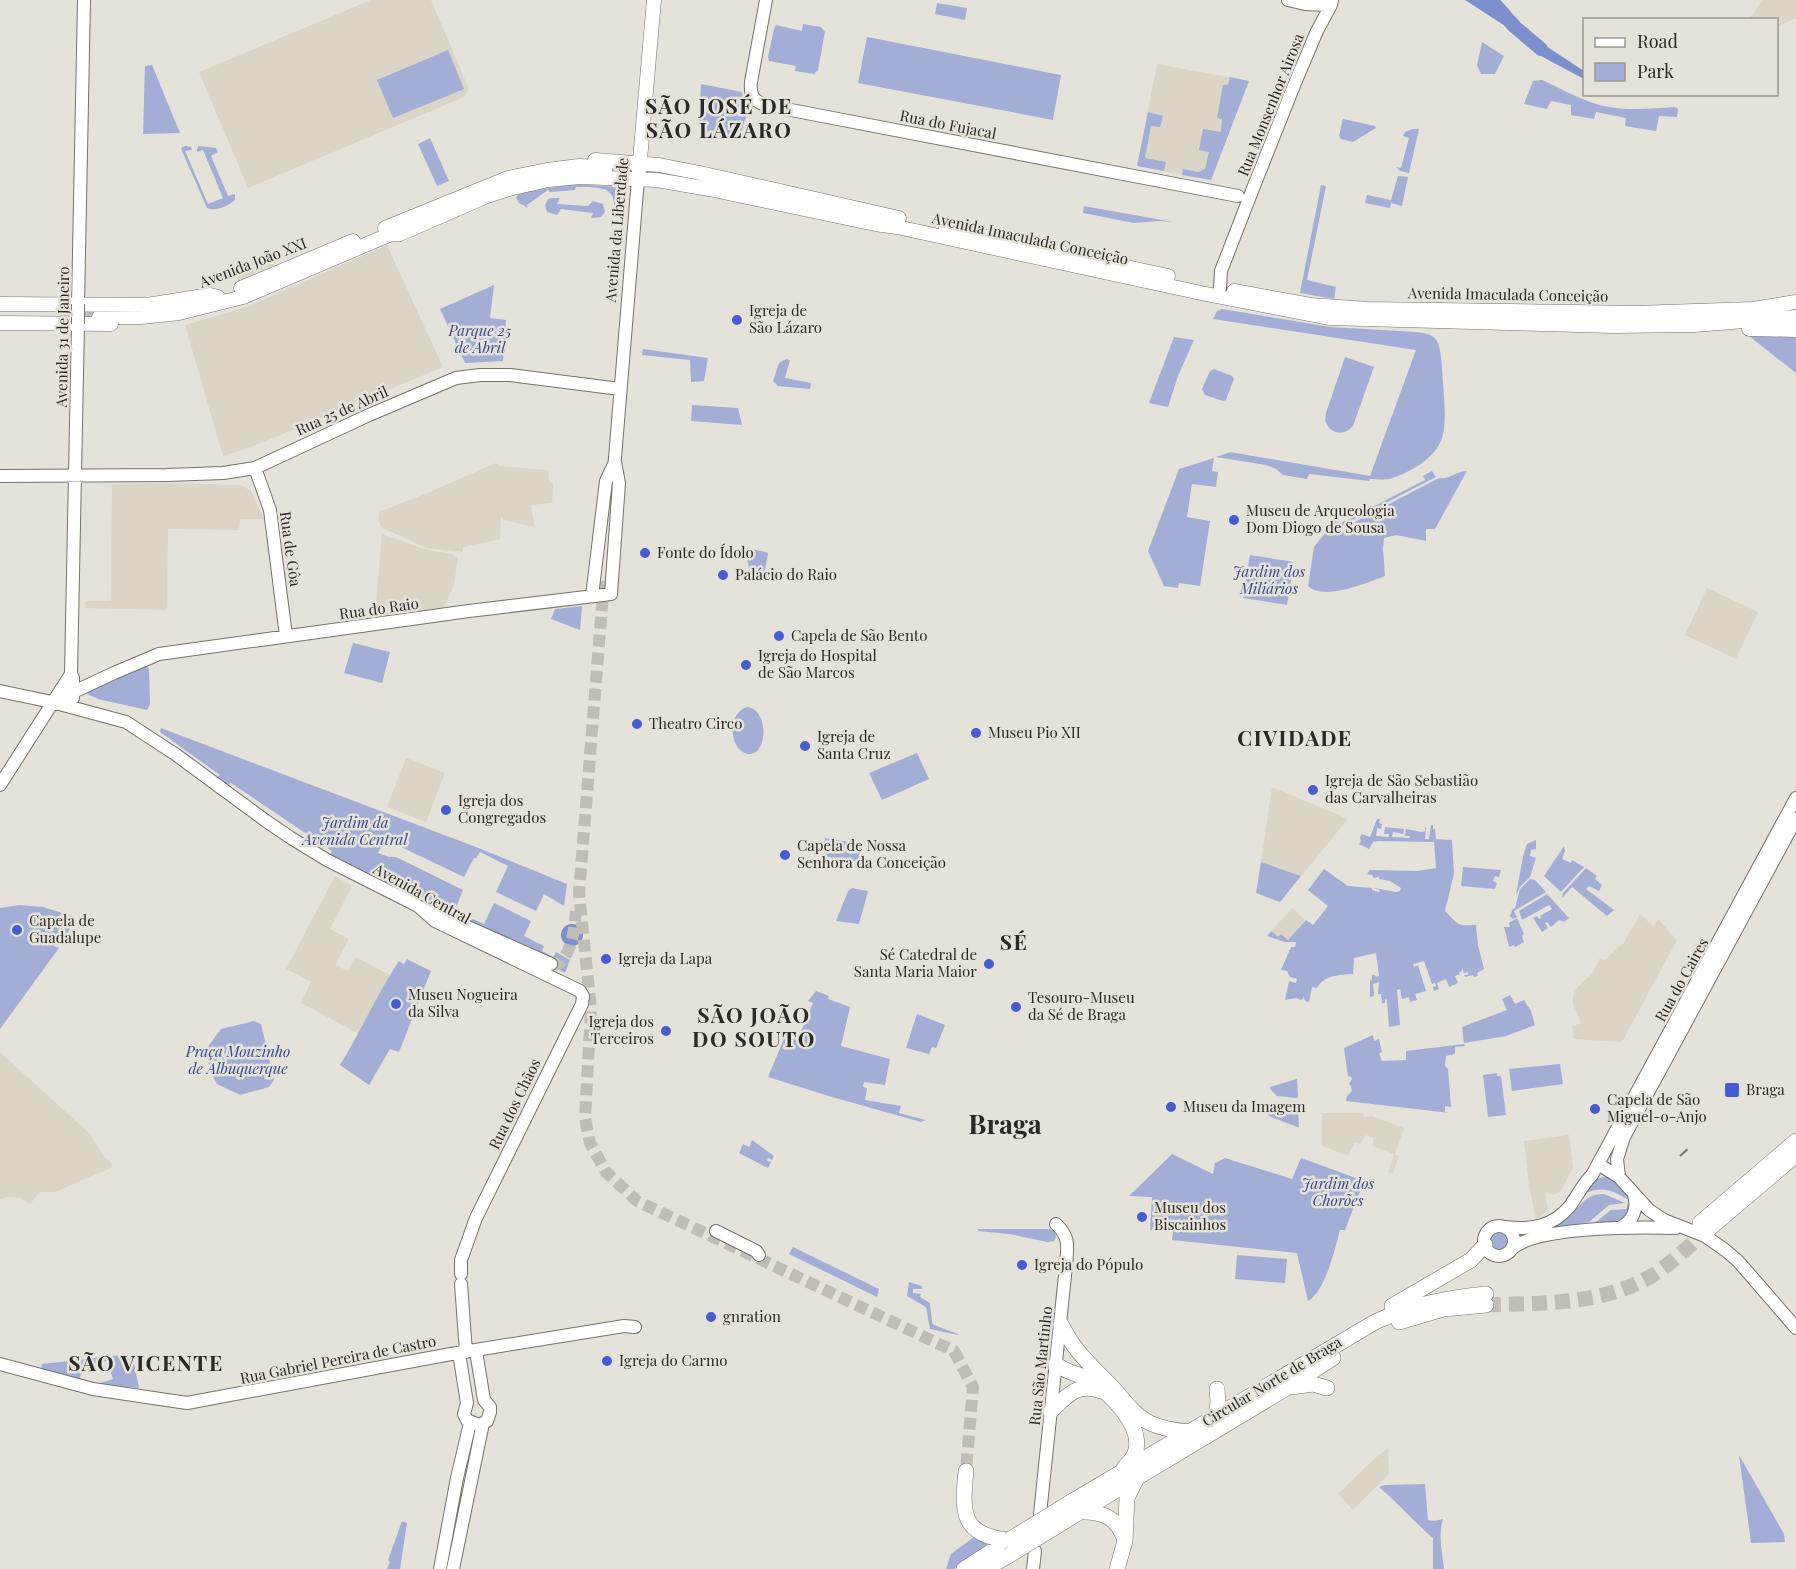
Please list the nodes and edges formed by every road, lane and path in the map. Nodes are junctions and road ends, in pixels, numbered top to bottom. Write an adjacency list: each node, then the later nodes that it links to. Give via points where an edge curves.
1 (84, 0): 24 (main road, Avenida 31 de Janeiro)
2 (654, 0): 8 (main road, Avenida da Liberdade)
3 (766, 0): 12 (main road, Rua do Fujacal, via 751,82 751,93 758,103)
4 (1288, 0): 6 (main road)
5 (1332, 0): 6 (main road, via 1327,4); 7 (main road, Rua Monsenhor Airosa)
6 (1305, 4): 7 (main road, via 1312,9)
7 (1317, 31): 11 (main road, Rua Monsenhor Airosa)
8 (639, 163): 9 (main road, Avenida da Liberdade); 14 (main road, Avenida João XXI, via 579,160 507,173 463,187); 15 (main road, Avenida Imaculada Conceição, via 740,181)
9 (638, 179): 15 (main road, Avenida Imaculada Conceição, via 709,189 875,224); 16 (main road, Avenida João XXI, via 580,177 538,182 487,196 400,234); 32 (main road, Avenida da Liberdade)
10 (709, 182): 15 (main road, Avenida Imaculada Conceição)
11 (1252, 190): 12 (main road); 13 (main road, Rua Monsenhor Airosa)
12 (1238, 196): 13 (main road)
13 (1246, 208): 17 (main road)
14 (412, 217): 16 (main road, Avenida João XXI, via 508,178 558,168 605,168 508,182); 20 (main road, Avenida João XXI)
15 (898, 223): 18 (main road, Avenida Imaculada Conceição)
16 (391, 234): 21 (main road, Avenida João XXI)
17 (1230, 247): 18 (main road); 19 (main road, via 1226,275)
18 (1222, 286): 19 (main road, Avenida Imaculada Conceição); 30 (main road, Avenida Imaculada Conceição, via 1299,313 1340,319)
19 (1246, 293): 22 (main road, Avenida Imaculada Conceição, via 1333,308 1549,313 1753,309)
20 (218, 297): 21 (main road, Avenida João XXI, via 178,308 100,315 141,317 179,313); 24 (main road, via 147,305)
21 (243, 297): 29 (main road, via 215,312 182,319 141,324)
22 (1796, 302)
23 (0, 304): 24 (main road)
24 (78, 304): 29 (main road, Avenida 31 de Janeiro, bridge)
25 (0, 311): 26 (main road, via 60,314)
26 (0, 316)
27 (1796, 317): 30 (main road, Avenida Imaculada Conceição)
28 (0, 322): 29 (main road)
29 (78, 324): 35 (main road, Avenida 31 de Janeiro)
30 (1694, 325): 31 (main road, Avenida Imaculada Conceição)
31 (1796, 330)
32 (620, 389): 33 (main road, Avenida da Liberdade); 34 (main road, Rua 25 de Abril, via 520,376 456,378)
33 (615, 462): 37 (main road, Avenida da Liberdade); 38 (main road, Avenida da Liberdade, via 619,483); 39 (main road, Avenida da Liberdade, via 606,481)
34 (255, 468): 35 (main road, Rua 25 de Abril, via 203,474); 40 (main road, Rua de Gôa, via 270,510)
35 (75, 475): 36 (main road, Rua 25 de Abril); 41 (main road, Avenida 31 de Janeiro)
36 (0, 476)
37 (604, 581)
38 (611, 594): 39 (main road, Rua do Raio)
39 (592, 596): 40 (main road, Rua do Raio)
40 (286, 636): 42 (main road, Rua do Raio, via 159,654 154,660)
41 (71, 674): 42 (main road); 44 (main road, Avenida 31 de Janeiro); 45 (main road)
42 (91, 683): 44 (main road, Rua do Raio)
43 (0, 691): 45 (main road, Avenida Central)
44 (73, 692): 45 (main road, Rua do Raio); 46 (main road, Avenida 31 de Janeiro, via 73,702)
45 (52, 702): 46 (main road, Avenida Central); 47 (main road)
46 (79, 709): 50 (main road, Avenida Central, via 126,722 298,842)
47 (0, 785)
48 (1796, 798): 55 (main road, Rua do Caires)
49 (1796, 819): 56 (main road, Rua do Caires, via 1620,1143)
50 (418, 906): 51 (main road); 52 (main road, Avenida Central, via 435,921 580,991)
51 (551, 964)
52 (582, 1004): 70 (main road, Rua dos Chãos, via 476,1218 461,1260)
53 (1796, 1142): 60 (highway)
54 (1796, 1155): 60 (highway)
55 (1595, 1169): 56 (main road); 59 (main road, Rua do Caires, via 1564,1212 1548,1224)
56 (1616, 1175): 57 (main road)
57 (1634, 1195): 60 (main road, via 1649,1210 1677,1225); 61 (main road, via 1634,1213)
58 (1056, 1224): 66 (main road, Rua São Martinho, via 1067,1240)
59 (1505, 1227): 63 (main road, via 1489,1230); 64 (main road, via 1515,1238)
60 (1699, 1227): 61 (main road); 68 (main road, via 1738,1261)
61 (1619, 1228): 64 (main road, via 1550,1234)
62 (716, 1231): 65 (main road)
63 (1485, 1245): 64 (main road, via 1487,1251 1498,1257); 69 (highway, via 1471,1260)
64 (1513, 1248)
65 (759, 1255)
66 (1061, 1324): 72 (main road, Rua São Martinho); 73 (highway)
67 (635, 1327): 70 (main road, Rua Gabriel Pereira de Castro, via 627,1325)
68 (1796, 1328)
69 (1358, 1331): 76 (highway, Circular Norte de Braga, via 1416,1305 1454,1297 1486,1300 1395,1324 1365,1338); 81 (highway, Circular Norte de Braga)
70 (467, 1352): 71 (main road, Rua Gabriel Pereira de Castro, via 187,1403 93,1389); 78 (main road); 79 (main road)
71 (0, 1364)
72 (1056, 1365): 73 (highway, via 1066,1361); 77 (highway, via 1084,1377); 80 (main road, Rua São Martinho)
73 (1089, 1366): 83 (highway, via 1145,1420)
74 (1327, 1388): 76 (highway, via 1305,1384)
75 (1217, 1389): 81 (highway)
76 (1285, 1389): 86 (highway, Circular Norte de Braga)
77 (1104, 1392): 80 (highway, via 1088,1387 1077,1389); 85 (highway, via 1128,1418 1136,1440 1133,1457)
78 (484, 1400): 79 (main road, via 475,1398); 82 (main road, via 490,1412 487,1421)
79 (467, 1403): 82 (main road, via 464,1414)
80 (1051, 1411): 88 (main road, Rua São Martinho)
81 (1216, 1416): 83 (highway, Circular Norte de Braga)
82 (476, 1423): 89 (main road); 90 (main road)
83 (1191, 1432): 85 (highway, Circular Norte de Braga)
84 (966, 1471): 91 (highway, via 963,1506 969,1521 988,1536)
85 (1119, 1473): 87 (highway, Circular Norte de Braga)
86 (1137, 1478): 87 (highway, Circular Norte de Braga); 92 (highway, via 1126,1503)
87 (1076, 1507): 91 (highway, bridge); 92 (highway, via 1110,1517); 97 (highway, bridge)
88 (1040, 1514)
89 (448, 1529): 90 (main road); 94 (main road)
90 (462, 1532): 95 (main road)
91 (1009, 1540): 96 (highway)
92 (1125, 1540): 99 (highway)
93 (1035, 1551): 98 (main road)
94 (440, 1569)
95 (453, 1569)
96 (964, 1569)
97 (985, 1569)
98 (1033, 1569)
99 (1117, 1569)

